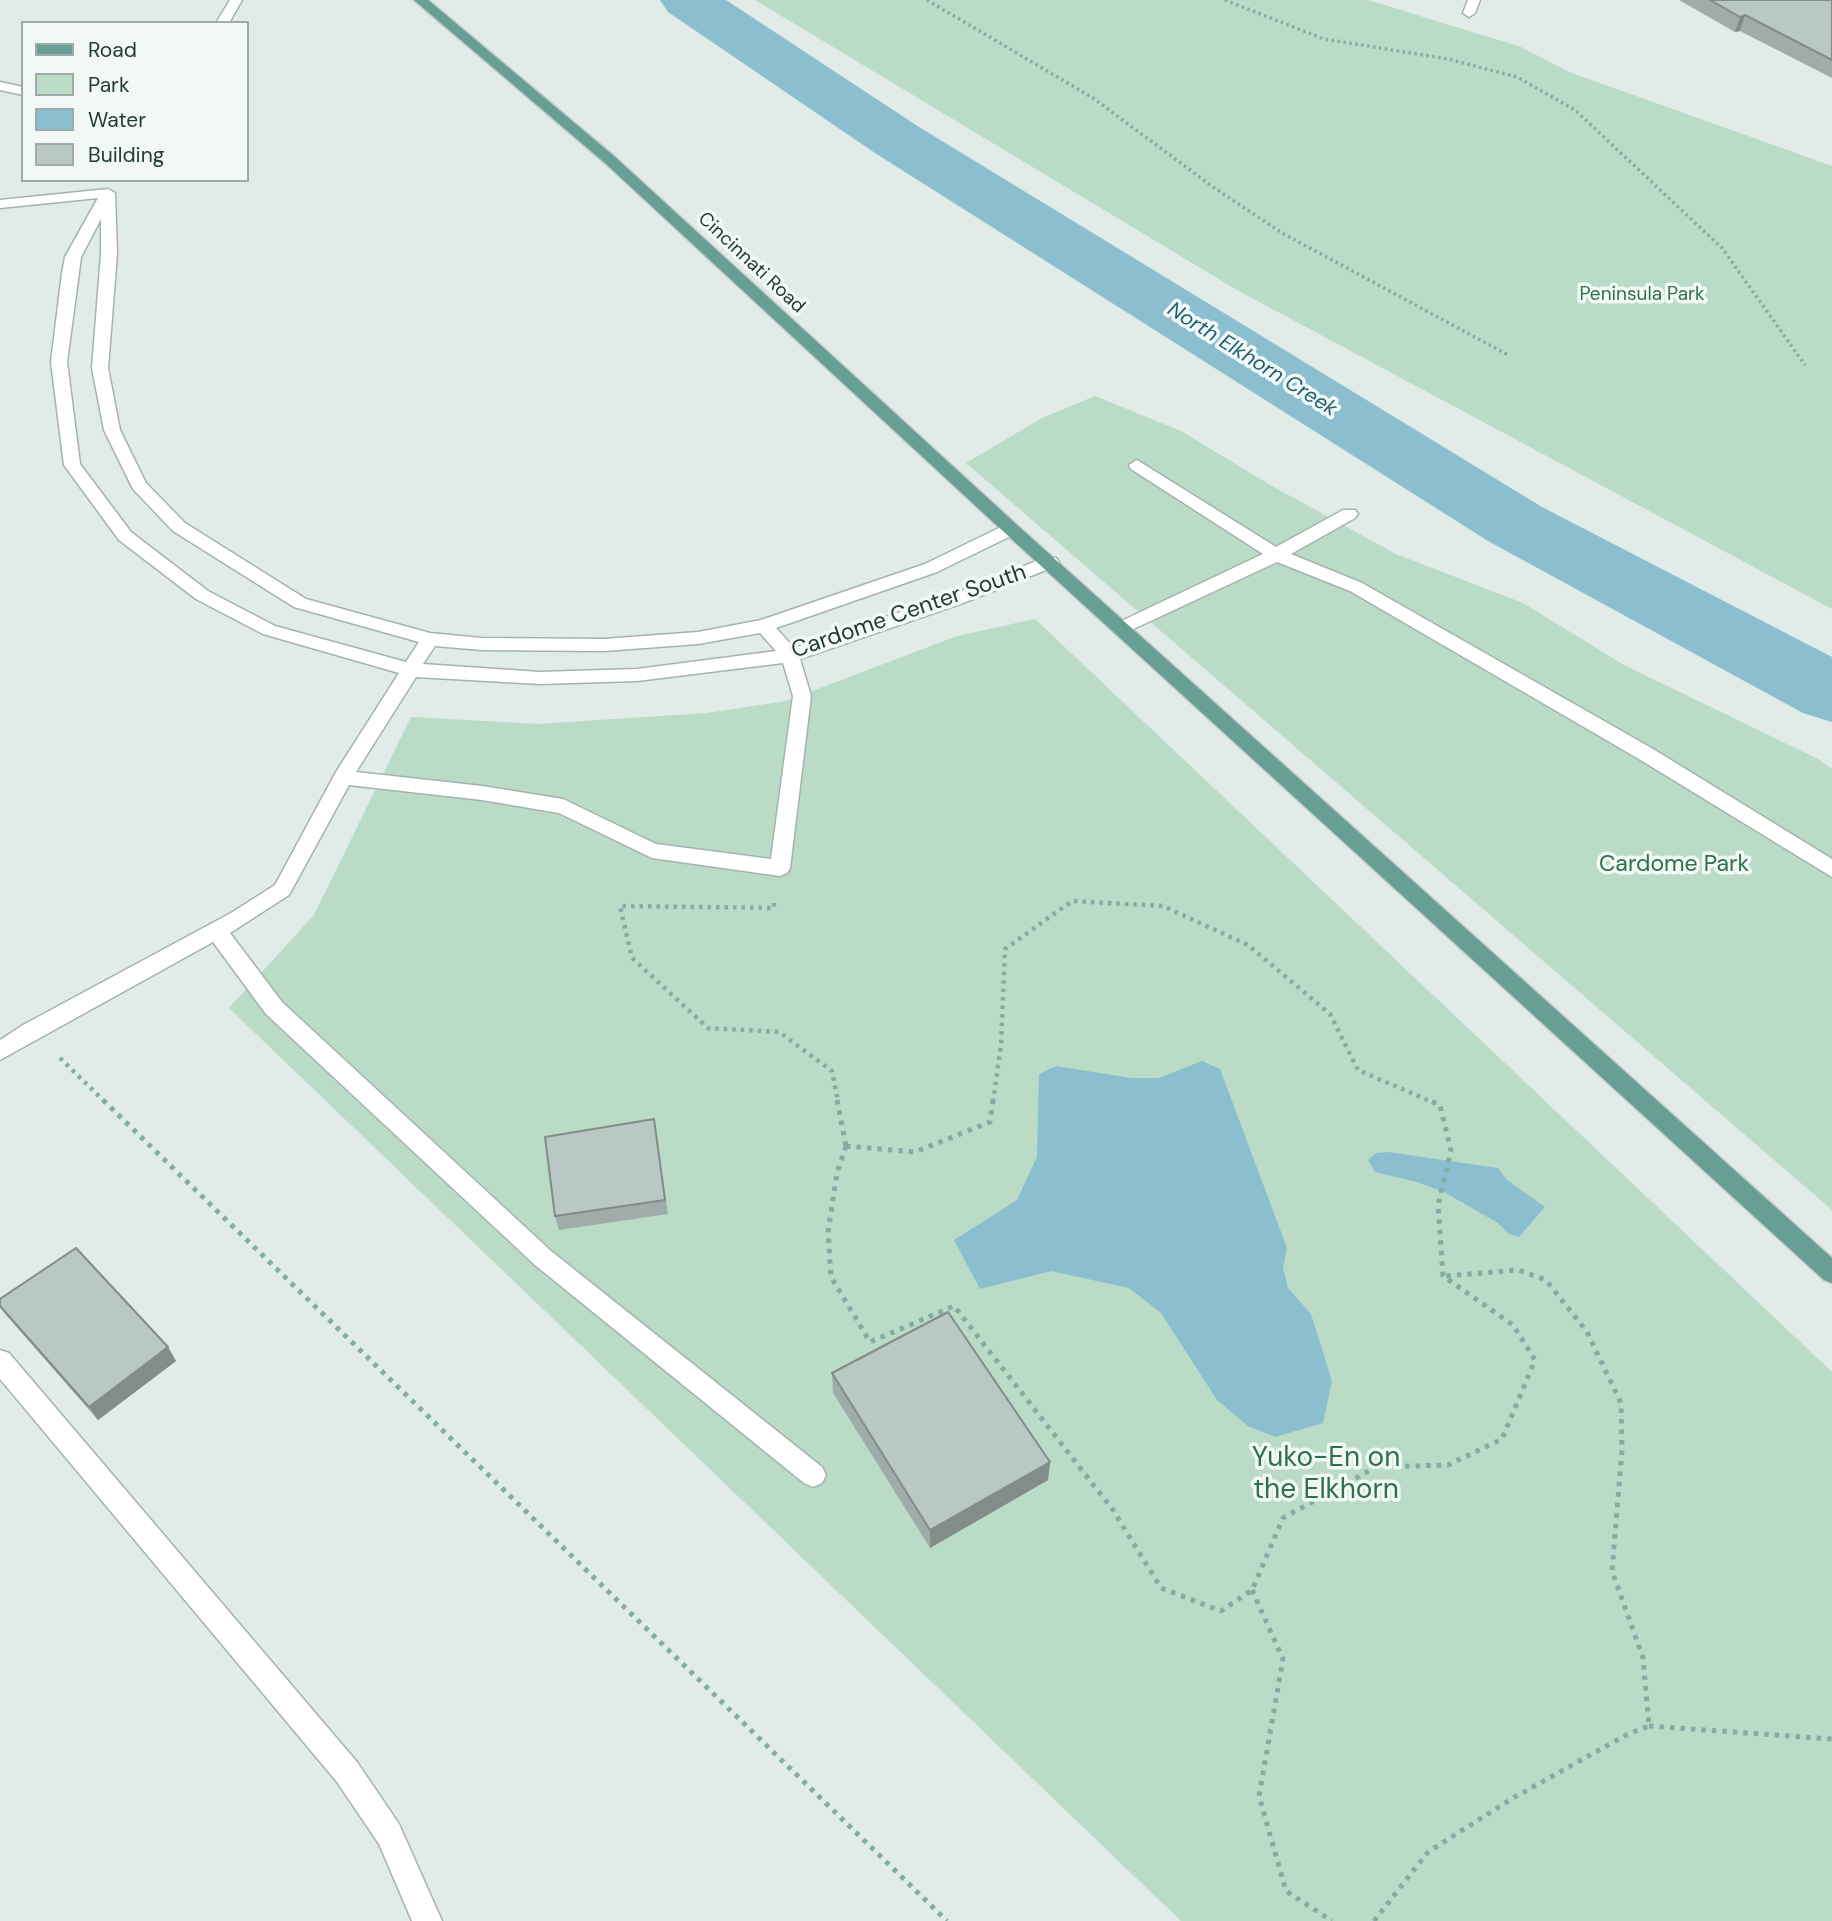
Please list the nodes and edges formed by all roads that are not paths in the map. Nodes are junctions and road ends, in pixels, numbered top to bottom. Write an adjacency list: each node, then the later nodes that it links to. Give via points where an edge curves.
1 (236, 0): 3 (street)
2 (420, 0): 10 (main road, Cincinnati Road, via 610,160)
3 (223, 21)
4 (0, 86): 5 (street)
5 (21, 91)
6 (109, 187): 7 (street); 15 (street, Cardome Center South, via 100,369 112,430 139,485 179,527 300,603); 17 (street, Cardome Center South, via 73,257 70,273 59,362 72,465 125,536 202,595 269,630)
7 (0, 204)
8 (1137, 465): 11 (street)
9 (1349, 514): 11 (street)
10 (1011, 529): 12 (main road, Cincinnati Road); 13 (street, Cardome Center South, via 931,568)
11 (1276, 555): 14 (street); 19 (street, via 1356,587 1646,754)
12 (1050, 562): 14 (main road, Cincinnati Road); 16 (street, Cardome Center South)
13 (764, 626): 15 (street, Cardome Center South, via 698,638 604,645); 16 (street)
14 (1121, 628): 22 (main road, Cincinnati Road)
15 (430, 639): 17 (street)
16 (790, 656): 17 (street, Cardome Center South, via 637,676 540,678); 18 (street, via 802,696 780,868 652,850 563,806)
17 (411, 670): 18 (street)
18 (343, 777): 20 (street, via 282,890)
19 (1832, 869)
20 (216, 930): 21 (street); 24 (street, via 274,1008 543,1258)
21 (0, 1051)
22 (1832, 1273)
23 (0, 1361): 25 (street, via 347,1772 389,1834)
24 (813, 1475)
25 (426, 1921)

